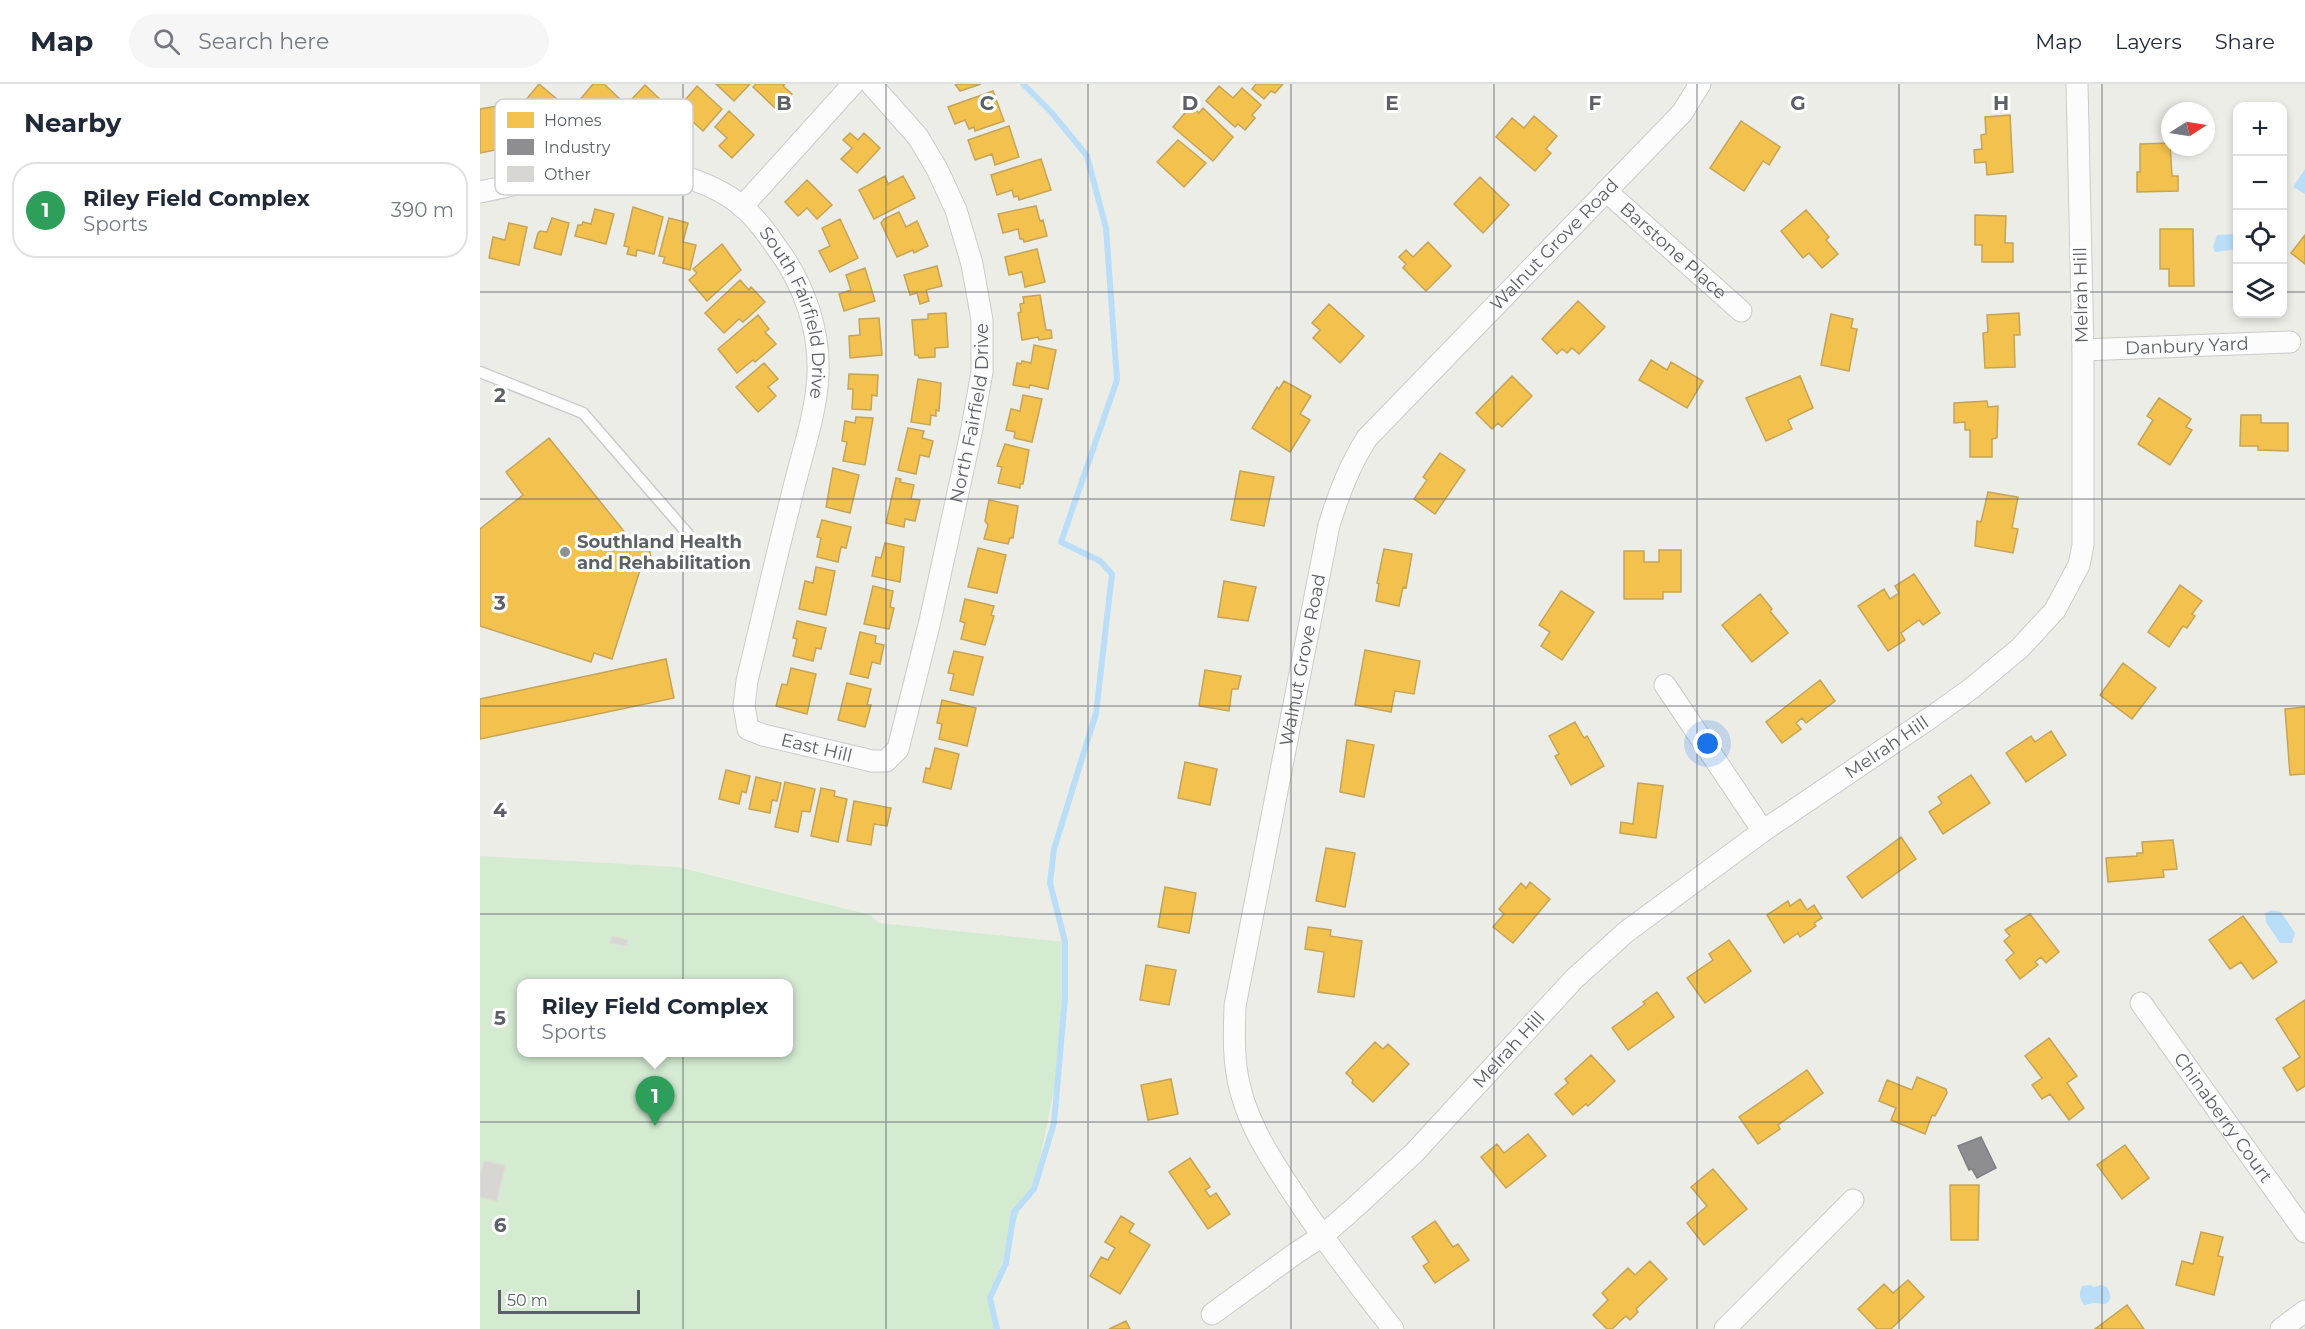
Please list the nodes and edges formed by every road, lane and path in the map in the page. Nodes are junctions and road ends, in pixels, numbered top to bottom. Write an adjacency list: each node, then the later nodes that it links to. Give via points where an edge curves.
1 (853, 84): 9 (street)
2 (871, 84): 17 (street, North Fairfield Drive, via 918,137 938,170 956,210 972,264 982,320 982,372 965,465 898,749)
3 (1700, 84): 7 (street, Walnut Grove Road, via 1682,112)
4 (2077, 84): 12 (street, Melrah Hill)
5 (693, 181): 9 (street, South Fairfield Drive)
6 (495, 189): 8 (street, South Fairfield Drive)
7 (1606, 191): 10 (street, Barstone Place); 22 (street, Walnut Grove Road, via 1366,438 1342,484 1329,525 1243,960 1234,1032 1236,1071 1247,1109 1263,1146)
8 (480, 192)
9 (742, 207): 16 (street, South Fairfield Drive, via 761,225 790,265 808,304 817,343 818,376 747,681 744,706)
10 (1741, 311)
11 (2290, 342): 12 (street, Danbury Yard)
12 (2083, 350): 18 (street, Melrah Hill, via 2083,545 2079,565 2055,610 2020,648 1972,688)
13 (480, 372): 14 (lane, via 583,412)
14 (688, 534)
15 (1665, 685): 18 (street)
16 (748, 729): 17 (street, East Hill, via 872,761)
17 (886, 760)
18 (1763, 831): 22 (street, Melrah Hill, via 1626,932 1574,979 1414,1153)
19 (2141, 1003): 21 (street, Chinaberry Court)
20 (1853, 1200): 26 (street)
21 (2305, 1232)
22 (1322, 1237): 24 (street, Melrah Hill); 25 (street, Walnut Grove Road)
23 (2305, 1311): 27 (street)
24 (1212, 1314)
25 (1393, 1329)
26 (1725, 1329)
27 (2281, 1329)

